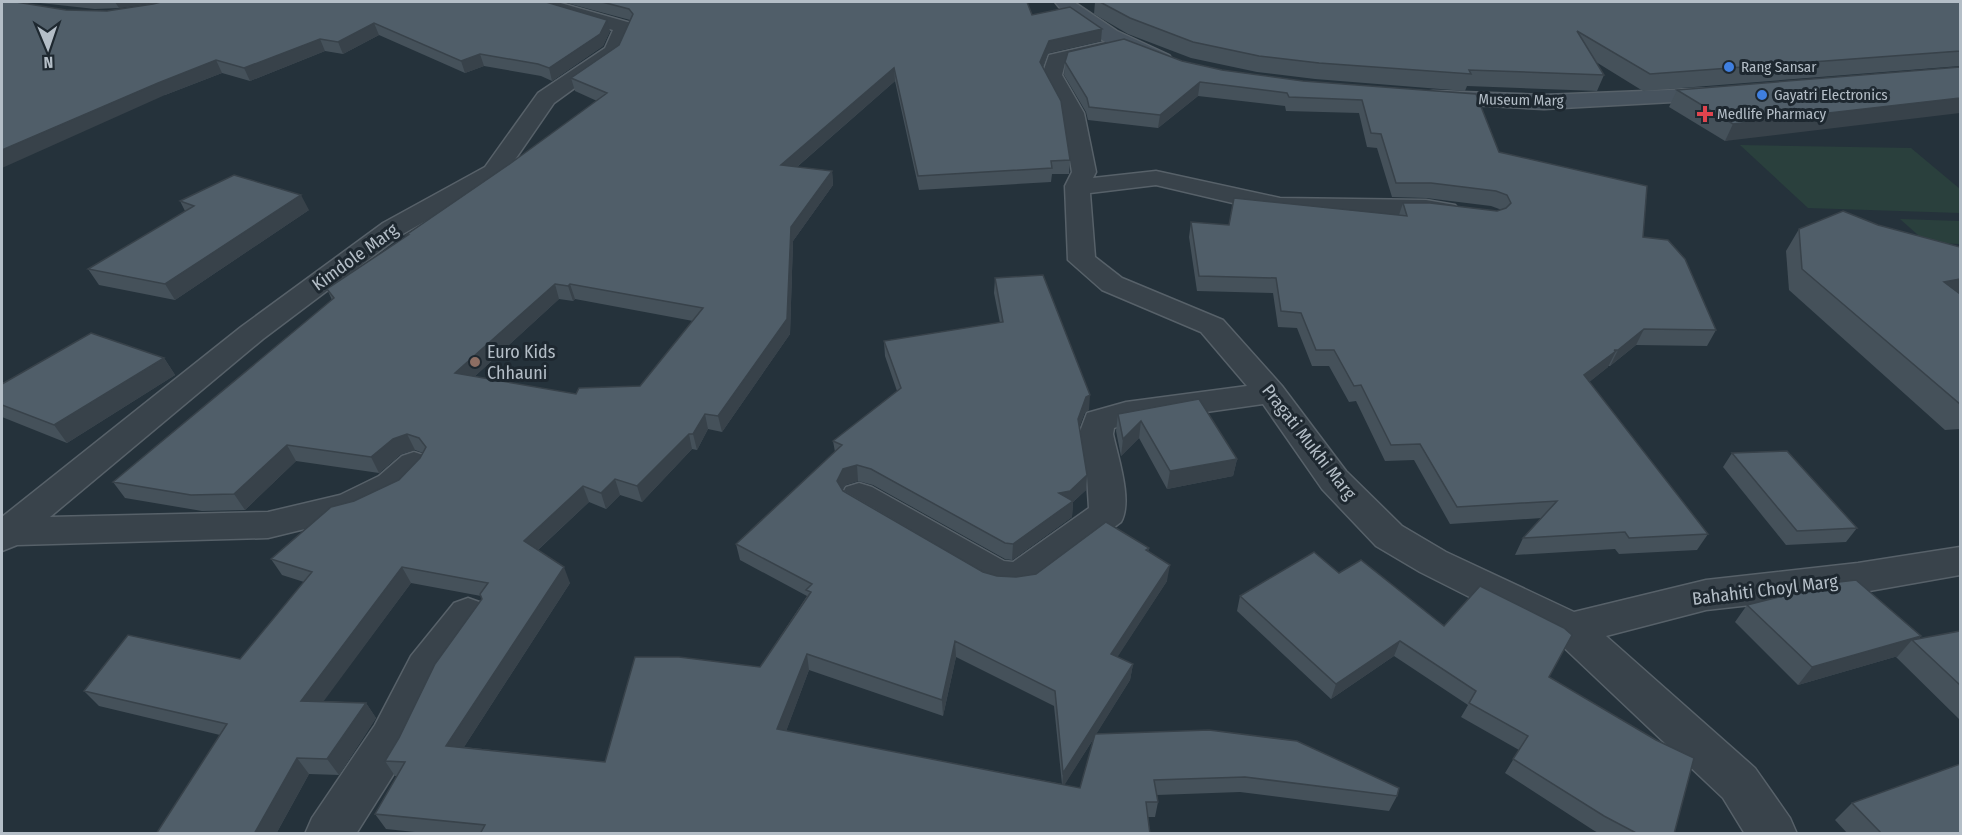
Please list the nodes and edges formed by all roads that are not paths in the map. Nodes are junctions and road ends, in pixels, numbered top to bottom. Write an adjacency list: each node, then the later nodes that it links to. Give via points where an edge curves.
1 (539, 2): 12 (street, Kimdole Marg, via 624,27 614,51 546,98 494,172 383,236 252,333)
2 (1064, 2): 3 (main road, via 1078,15)
3 (1127, 43): 4 (main road); 7 (street, Pragati Mukhi Marg, via 1056,59 1052,75 1073,113 1084,172)
4 (1180, 64)
5 (1740, 92): 6 (main road, Museum Marg, via 1544,102)
6 (1414, 95)
7 (1077, 186): 8 (street, via 1156,178 1280,206 1426,208); 9 (street, Pragati Mukhi Marg, via 1083,260 1112,284 1212,326)
8 (1470, 213)
9 (1271, 393): 11 (street, via 1126,413 1099,421 1096,434 1108,513 1020,577 998,576); 15 (street, Pragati Mukhi Marg, via 1334,480 1389,536 1433,562)
10 (414, 464): 12 (street, via 392,485 349,506 267,525)
11 (859, 495)
12 (5, 534)
13 (1960, 561): 15 (street, Bahahiti Choyl Marg, via 1858,578 1706,595)
14 (468, 614): 16 (street, via 426,668 391,739)
15 (1571, 629): 17 (street, Pragati Mukhi Marg, via 1739,783)
16 (328, 834)
17 (1773, 834)

